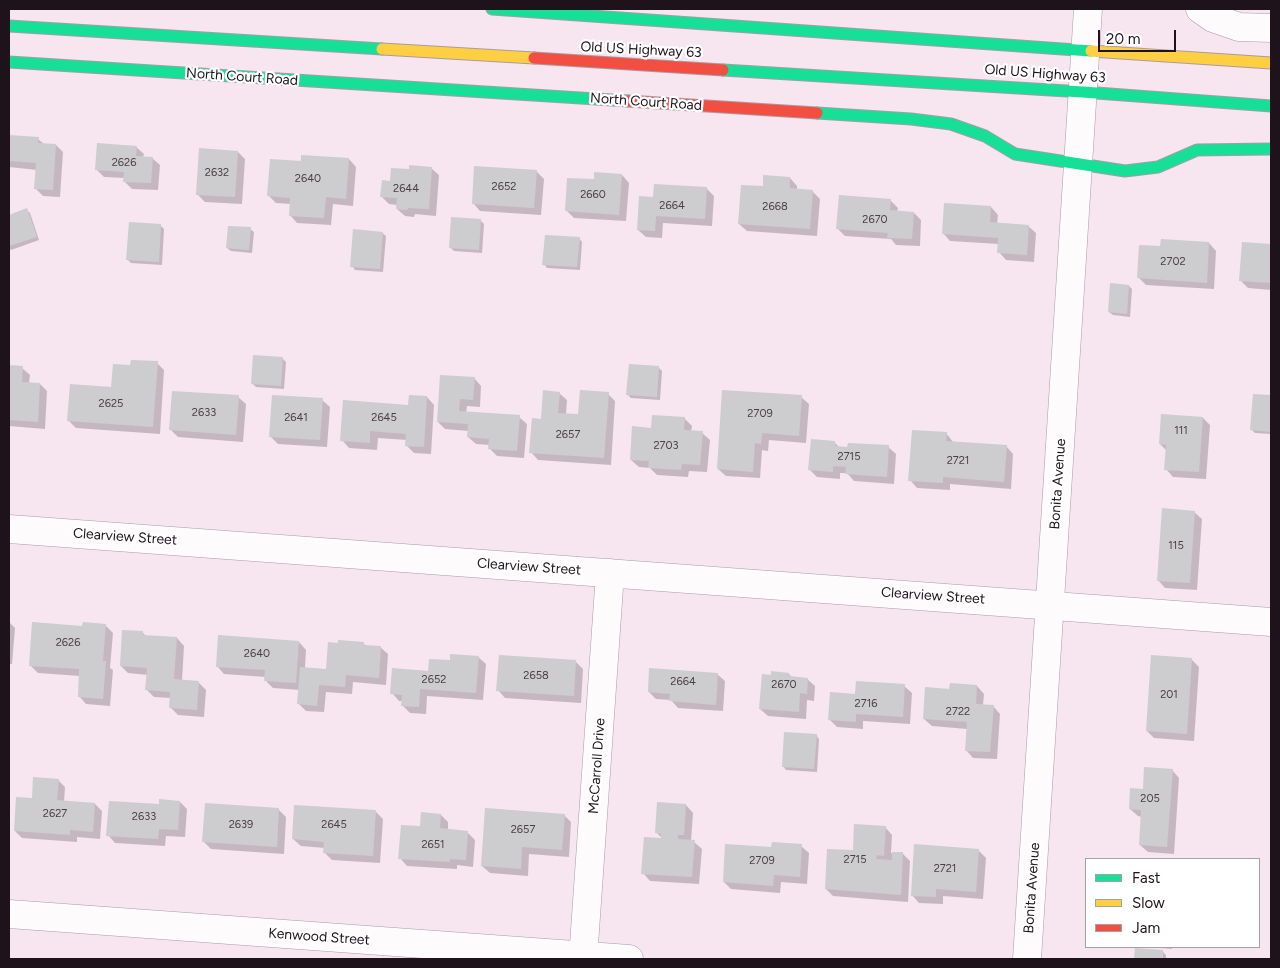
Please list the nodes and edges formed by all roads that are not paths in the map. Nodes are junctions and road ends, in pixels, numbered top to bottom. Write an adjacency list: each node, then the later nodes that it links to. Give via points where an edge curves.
1 (492, 9): 6 (main road, Old US Highway 63)
2 (1088, 9): 6 (street, Bonita Avenue)
3 (1200, 9): 5 (street, via 1239,27)
4 (9, 26): 9 (main road, Old US Highway 63)
5 (1271, 28)
6 (1086, 50): 8 (main road, Old US Highway 63); 9 (street, Bonita Avenue)
7 (9, 62): 12 (main road, North Court Road, via 911,118 951,124 985,136 1015,154)
8 (1271, 63)
9 (1083, 92): 10 (main road, Old US Highway 63); 12 (street, Bonita Avenue)
10 (1271, 106)
11 (1271, 149): 12 (main road, North Court Road, via 1197,150 1158,167 1125,171)
12 (1078, 163): 15 (street, Bonita Avenue)
13 (9, 529): 14 (street, Clearview Street)
14 (610, 573): 15 (street, Clearview Street); 18 (street, McCarroll Drive)
15 (1050, 605): 16 (street, Clearview Street); 20 (street, Bonita Avenue)
16 (1271, 622)
17 (9, 914): 18 (street, Kenwood Street)
18 (583, 958): 19 (street, Kenwood Street)
19 (629, 959)
20 (1027, 959)

